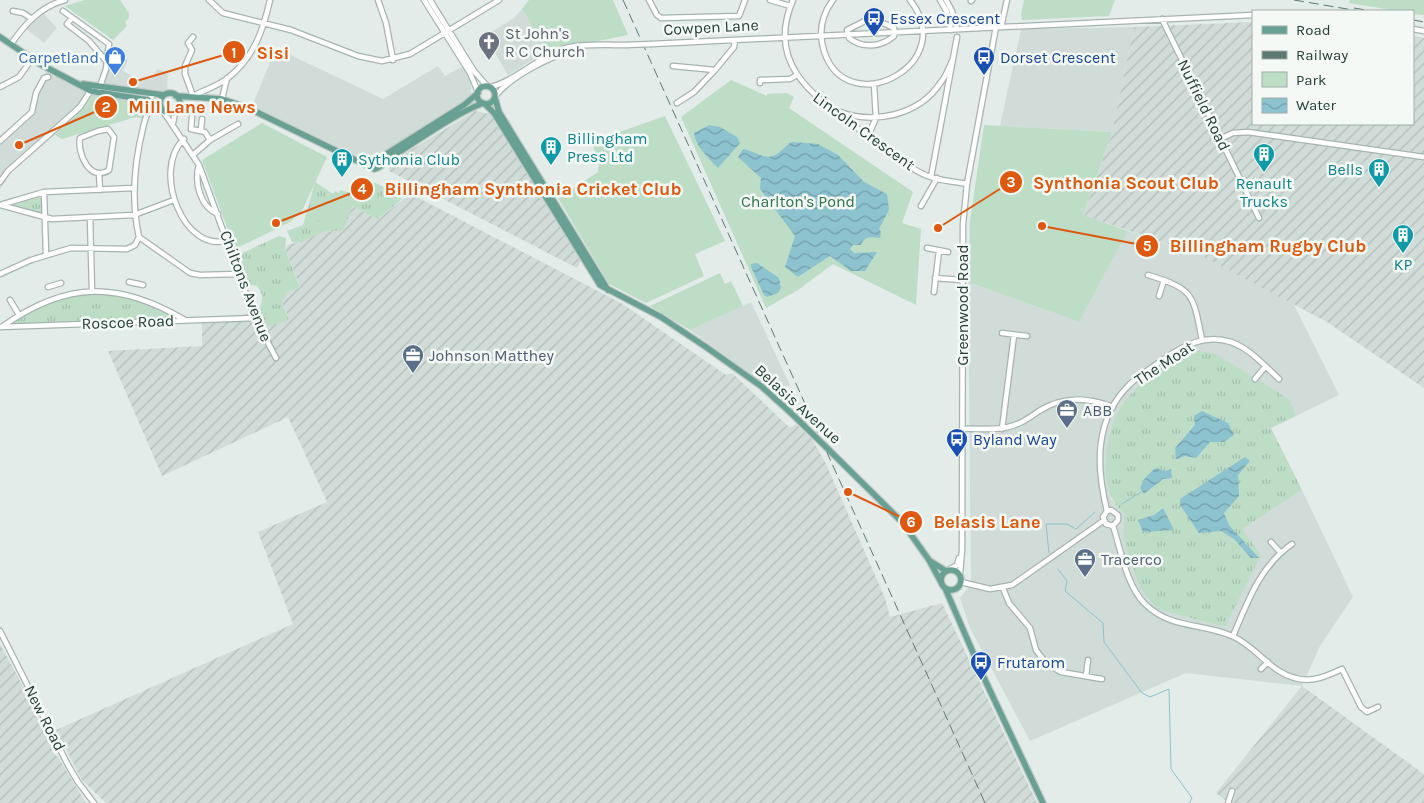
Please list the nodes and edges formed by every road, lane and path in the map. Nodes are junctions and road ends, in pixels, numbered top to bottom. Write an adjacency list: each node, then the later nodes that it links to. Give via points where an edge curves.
1 (66, 0): 22 (street, via 44,4)
2 (209, 0): 24 (street, via 223,12)
3 (270, 0): 24 (street)
4 (378, 0): 42 (street)
5 (424, 0): 31 (street)
6 (430, 0): 31 (street)
7 (499, 0): 31 (street)
8 (649, 0): 9 (street, via 661,18 739,16)
9 (745, 0)
10 (770, 0): 17 (street)
11 (793, 0): 17 (street, Lincoln Crescent)
12 (833, 0): 34 (street, via 822,20)
13 (910, 0): 29 (street, via 918,12)
14 (940, 0): 28 (street)
15 (946, 0): 27 (street)
16 (1007, 0): 26 (street)
17 (790, 6): 38 (street, Lincoln Crescent)
18 (12, 10): 22 (street)
19 (63, 11): 21 (street)
20 (1252, 15): 23 (street, Cowpen Lane)
21 (72, 18): 25 (street); 30 (street, via 68,24)
22 (32, 19): 40 (street)
23 (1162, 19): 26 (street, Cowpen Lane); 81 (street, Nuffield Road)
24 (265, 23): 42 (street, via 371,59); 50 (street, via 253,49)
25 (83, 26): 30 (street); 44 (street, via 109,44)
26 (999, 27): 27 (street, Cowpen Lane); 92 (street, Greenwood Road)
27 (957, 29): 28 (street, Cowpen Lane)
28 (951, 30): 29 (street, Cowpen Lane)
29 (923, 31): 32 (street, Cowpen Lane); 53 (street, via 921,46 910,66 891,80)
30 (78, 32): 44 (street)
31 (447, 32): 42 (street); 54 (street); 58 (street)
32 (895, 32): 33 (street, Cowpen Lane); 33 (street, Cowpen Lane, via 890,40 871,46 853,42); 33 (street, via 886,23 867,20 847,30)
33 (847, 35): 34 (street, Cowpen Lane)
34 (821, 36): 38 (street, Cowpen Lane); 53 (street, via 825,54 836,70 854,81)
35 (0, 37): 40 (main road)
36 (957, 37): 43 (street)
37 (192, 38): 61 (street, via 188,43 192,50 186,66)
38 (786, 38): 39 (street, Cowpen Lane); 48 (street, Lincoln Crescent)
39 (735, 40): 45 (street, Cowpen Lane, bridge, via 576,48); 47 (street, via 734,47)
40 (10, 44): 41 (main road)
41 (32, 59): 56 (street, via 19,77); 57 (main road)
42 (393, 60)
43 (952, 61): 51 (street); 55 (street)
44 (107, 62): 57 (street)
45 (535, 65): 54 (street, Cowpen Lane, via 500,84); 63 (street, Cowpen Lane)
46 (674, 66): 47 (street)
47 (715, 70): 65 (street, via 694,92)
48 (797, 75): 52 (street, via 790,79 760,80); 68 (street, Lincoln Crescent, via 814,96)
49 (48, 77): 83 (street, via 44,78 36,93 32,112)
50 (227, 78): 61 (street); 64 (street)
51 (941, 83): 55 (street); 72 (street, via 907,110)
52 (760, 84)
53 (874, 84): 72 (street)
54 (488, 86): 58 (main road); 63 (main road)
55 (948, 86): 89 (street)
56 (0, 87)
57 (95, 89): 62 (main road); 91 (street)
58 (478, 93): 66 (main road, via 478,99); 86 (main road, via 372,163)
59 (164, 95): 60 (main road); 62 (main road); 69 (main road, via 160,100)
60 (176, 96): 61 (main road); 67 (main road)
61 (192, 96): 64 (main road); 67 (main road)
62 (152, 97): 69 (main road); 93 (street, via 142,131)
63 (495, 97): 66 (main road); 104 (main road, via 499,112)
64 (222, 100): 86 (main road, via 248,108)
65 (676, 103)
66 (484, 104): 86 (main road, via 444,124 378,168); 104 (main road, via 494,113)
67 (179, 106): 70 (main road)
68 (831, 108): 72 (street, via 846,115); 79 (street, Lincoln Crescent)
69 (162, 109): 70 (main road); 74 (street, Chiltons Avenue)
70 (175, 112): 74 (street)
71 (192, 117): 78 (street, via 191,128)
72 (876, 118): 79 (street)
73 (202, 119): 78 (street)
74 (173, 123): 80 (street, Chiltons Avenue)
75 (226, 123): 77 (street)
76 (238, 124): 77 (street)
77 (229, 129): 82 (street)
78 (201, 130): 82 (street)
79 (868, 136): 89 (street, Lincoln Crescent)
80 (184, 139): 84 (street, Chiltons Avenue); 96 (street, via 174,154 170,171)
81 (1220, 139): 85 (street, via 1233,133 1248,132); 103 (street, Nuffield Road)
82 (210, 140): 84 (street)
83 (0, 141)
84 (194, 154): 87 (street, Chiltons Avenue)
85 (1424, 157)
86 (365, 164)
87 (199, 165): 99 (street, Chiltons Avenue); 99 (street, Chiltons Avenue, via 199,191 208,207)
88 (99, 174): 88 (street, via 87,168 80,140 83,136 108,129 114,137 109,170); 94 (street)
89 (931, 177): 90 (street, Lincoln Crescent)
90 (937, 178): 92 (street, Lincoln Crescent); 98 (street)
91 (0, 182)
92 (967, 184): 116 (street, Greenwood Road)
93 (133, 188): 94 (street); 100 (street)
94 (100, 190): 95 (street)
95 (44, 192): 97 (street); 102 (street)
96 (174, 200): 100 (street); 106 (street, via 185,220 202,236 217,242)
97 (0, 205): 102 (street)
98 (921, 206)
99 (218, 214): 106 (street, Chiltons Avenue)
100 (134, 215): 101 (street); 105 (street)
101 (90, 217): 102 (street); 107 (street)
102 (45, 218): 111 (street)
103 (1259, 218)
104 (569, 230): 125 (main road); 125 (main road, Belasis Avenue, via 600,285)
105 (139, 237): 107 (street, via 135,245 127,249); 113 (street, via 190,273)
106 (228, 240): 113 (street, Chiltons Avenue)
107 (91, 247): 111 (street); 124 (street)
108 (927, 248): 109 (street)
109 (940, 251): 110 (street); 115 (street)
110 (948, 252)
111 (46, 254): 112 (street)
112 (0, 274)
113 (239, 274): 132 (street, Chiltons Avenue)
114 (1148, 275): 117 (street)
115 (935, 278): 116 (street); 126 (street)
116 (962, 280): 144 (street, Greenwood Road)
117 (1164, 280): 128 (street); 138 (street, via 1177,284 1190,295)
118 (129, 282): 120 (street)
119 (61, 283): 122 (street)
120 (137, 284): 121 (street); 127 (street)
121 (143, 285)
122 (54, 286): 123 (street); 129 (street)
123 (48, 287)
124 (92, 290): 127 (street); 129 (street)
125 (609, 290): 153 (main road, Belasis Avenue, bridge, via 661,317 761,386 888,506)
126 (934, 292)
127 (134, 296): 133 (street)
128 (1159, 296)
129 (60, 297): 131 (street, via 42,302)
130 (8, 308): 131 (street, via 12,302)
131 (19, 315): 134 (street)
132 (255, 318): 133 (street, Roscoe Road); 139 (street, Chiltons Avenue)
133 (186, 320): 134 (street, Roscoe Road)
134 (1, 327)
135 (1002, 333): 136 (street)
136 (1014, 335): 137 (street); 145 (street)
137 (1027, 336)
138 (1202, 340): 140 (street, The Moat, via 1232,342); 143 (street, The Moat, via 1181,348 1130,384)
139 (276, 358)
140 (1265, 367): 141 (street, The Moat); 142 (street)
141 (1279, 379)
142 (1255, 380)
143 (1113, 407): 145 (street, via 1089,399 1065,400 1046,407 1022,423); 146 (street, The Moat, via 1098,451 1100,482)
144 (962, 429): 145 (street); 152 (street, Greenwood Road)
145 (1002, 429)
146 (1107, 511): 147 (street); 148 (street, The Moat, via 1118,515)
147 (1103, 521): 148 (street); 158 (street, via 1018,582)
148 (1113, 526): 161 (street, The Moat, via 1132,584 1143,602 1158,615 1178,624)
149 (1271, 542): 151 (street)
150 (1292, 544): 151 (street)
151 (1280, 552): 161 (street, via 1259,577)
152 (961, 555): 154 (street, via 956,565); 155 (street, Greenwood Road)
153 (929, 560): 154 (main road, Belasis Avenue); 157 (main road, Belasis Avenue)
154 (948, 570): 155 (main road); 157 (main road, via 942,577)
155 (960, 574): 156 (main road)
156 (960, 585): 157 (main road, via 952,590); 158 (street); 159 (main road, via 953,596)
157 (944, 586): 159 (main road, Belasis Avenue)
158 (1003, 588): 165 (street, via 1009,603 1030,628 1034,645 1042,658 1061,672)
159 (955, 611): 170 (main road, Belasis Avenue)
160 (0, 631): 169 (street, New Road, via 68,765)
161 (1233, 636): 163 (street, The Moat)
162 (1088, 660): 165 (street)
163 (1268, 662): 164 (street); 167 (street, The Moat, via 1282,673 1310,680 1342,669 1361,707 1367,712)
164 (1261, 669)
165 (1086, 676): 166 (street)
166 (1102, 679)
167 (1378, 707)
168 (1232, 791): 171 (street)
169 (94, 803)
170 (1043, 803)
171 (1228, 803)

